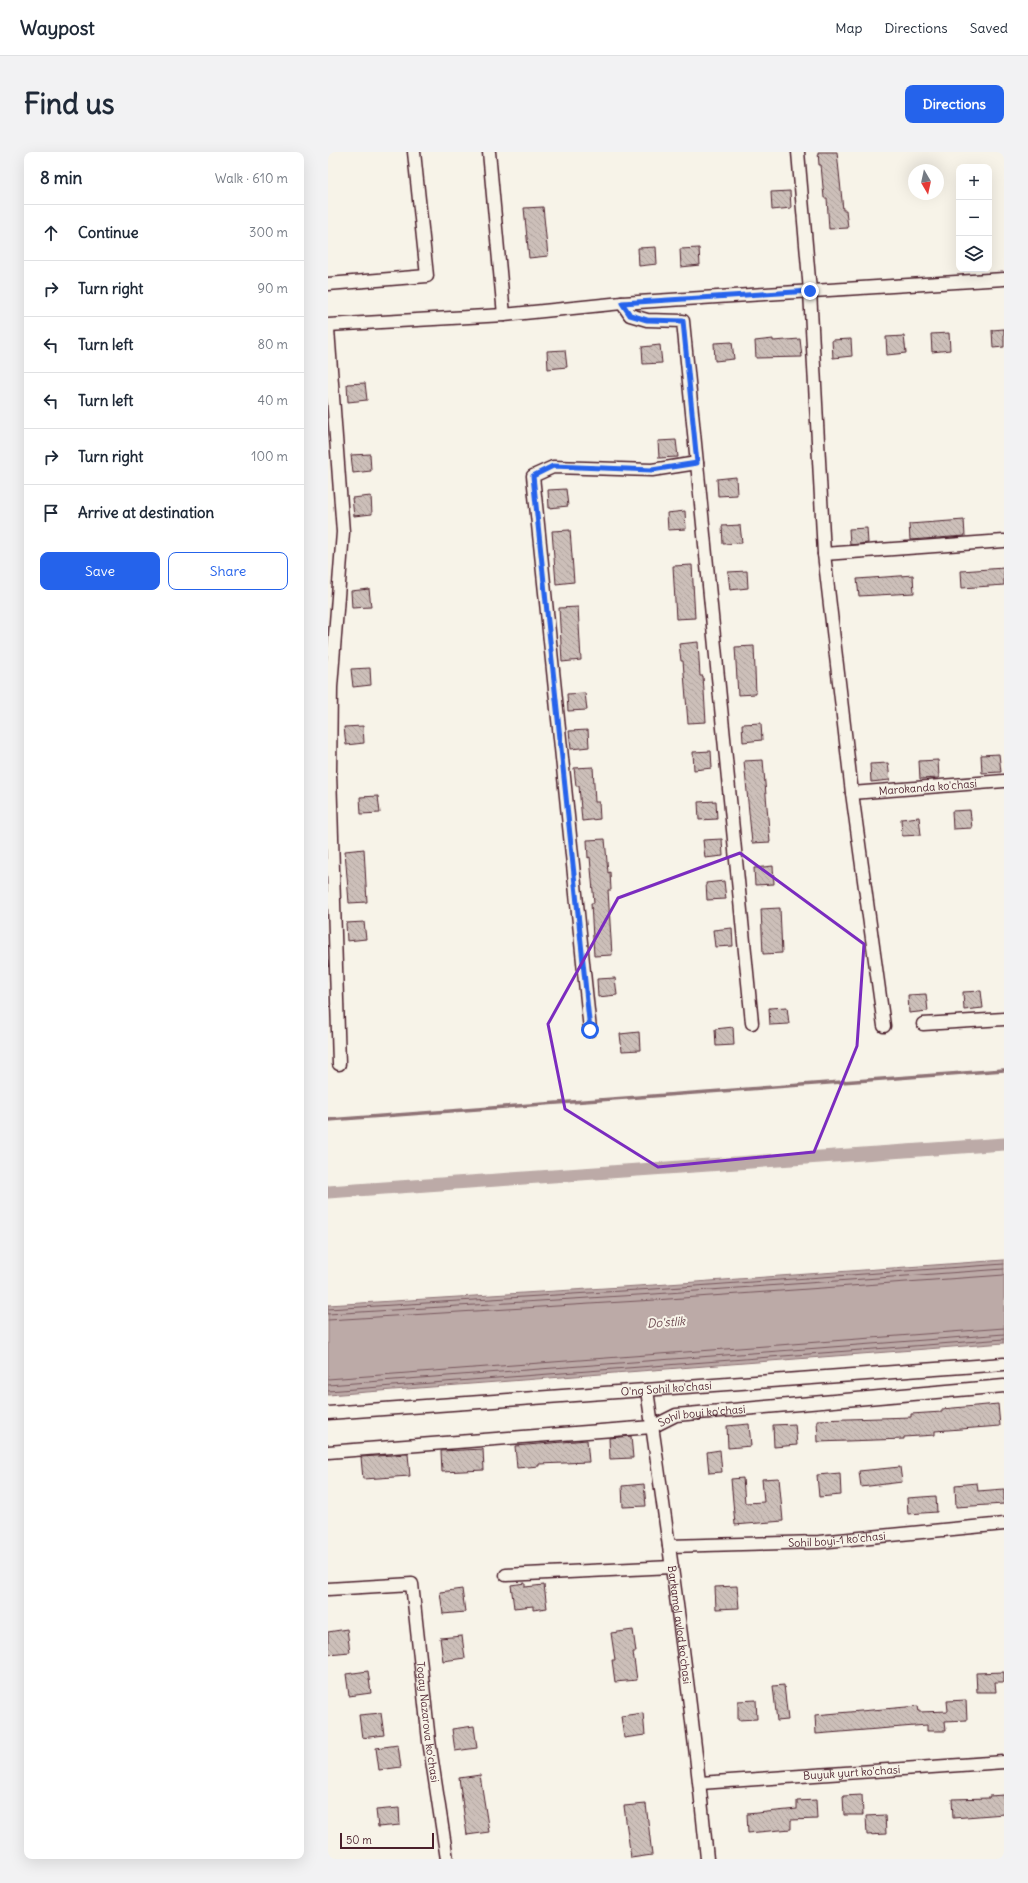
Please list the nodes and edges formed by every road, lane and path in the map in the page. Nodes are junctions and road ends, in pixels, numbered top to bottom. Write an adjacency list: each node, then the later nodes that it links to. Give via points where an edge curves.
1 (414, 152): 5 (street, via 427,276)
2 (489, 152): 8 (street)
3 (798, 152): 6 (street)
4 (1004, 279): 6 (street)
5 (328, 284)
6 (810, 291): 7 (street); 13 (street)
7 (622, 303): 8 (street); 11 (street, via 630,315 647,320 683,321)
8 (504, 314): 9 (street)
9 (328, 325)
10 (328, 329): 14 (street, via 343,532)
11 (697, 463): 18 (street); 21 (street, via 652,470 553,466 533,476)
12 (1004, 541): 13 (street)
13 (824, 554): 16 (street)
14 (330, 666): 22 (street, via 330,773)
15 (1004, 781): 16 (street, Marokanda ko'chasi)
16 (852, 793): 20 (street)
17 (1004, 1019): 19 (street)
18 (752, 1023)
19 (923, 1024)
20 (884, 1026)
21 (590, 1030)
22 (339, 1064)
23 (1004, 1364): 25 (street, O'ng Sohil ko'chasi)
24 (1004, 1386): 27 (street, Sohil boyi ko'chasi, via 676,1415)
25 (647, 1390): 26 (street, O'ng Sohil ko'chasi); 27 (street, Barkamol avlod ko'chasi)
26 (328, 1413)
27 (652, 1427): 28 (street, Sohil boyi ko'chasi); 30 (street, Barkamol avlod ko'chasi)
28 (328, 1452)
29 (1004, 1524): 30 (street, Sohil boyi-1 ko'chasi, via 819,1542)
30 (669, 1546): 31 (street, Barkamol avlod ko'chasi)
31 (672, 1568): 32 (street); 35 (street, Barkamol avlod ko'chasi)
32 (506, 1575)
33 (328, 1589): 36 (street, Togay Nazarova ko'chasi, via 412,1584 429,1741)
34 (1004, 1762): 35 (street, Buyuk yurt ko'chasi)
35 (700, 1783): 37 (street, Barkamol avlod ko'chasi)
36 (447, 1859)
37 (707, 1859)

